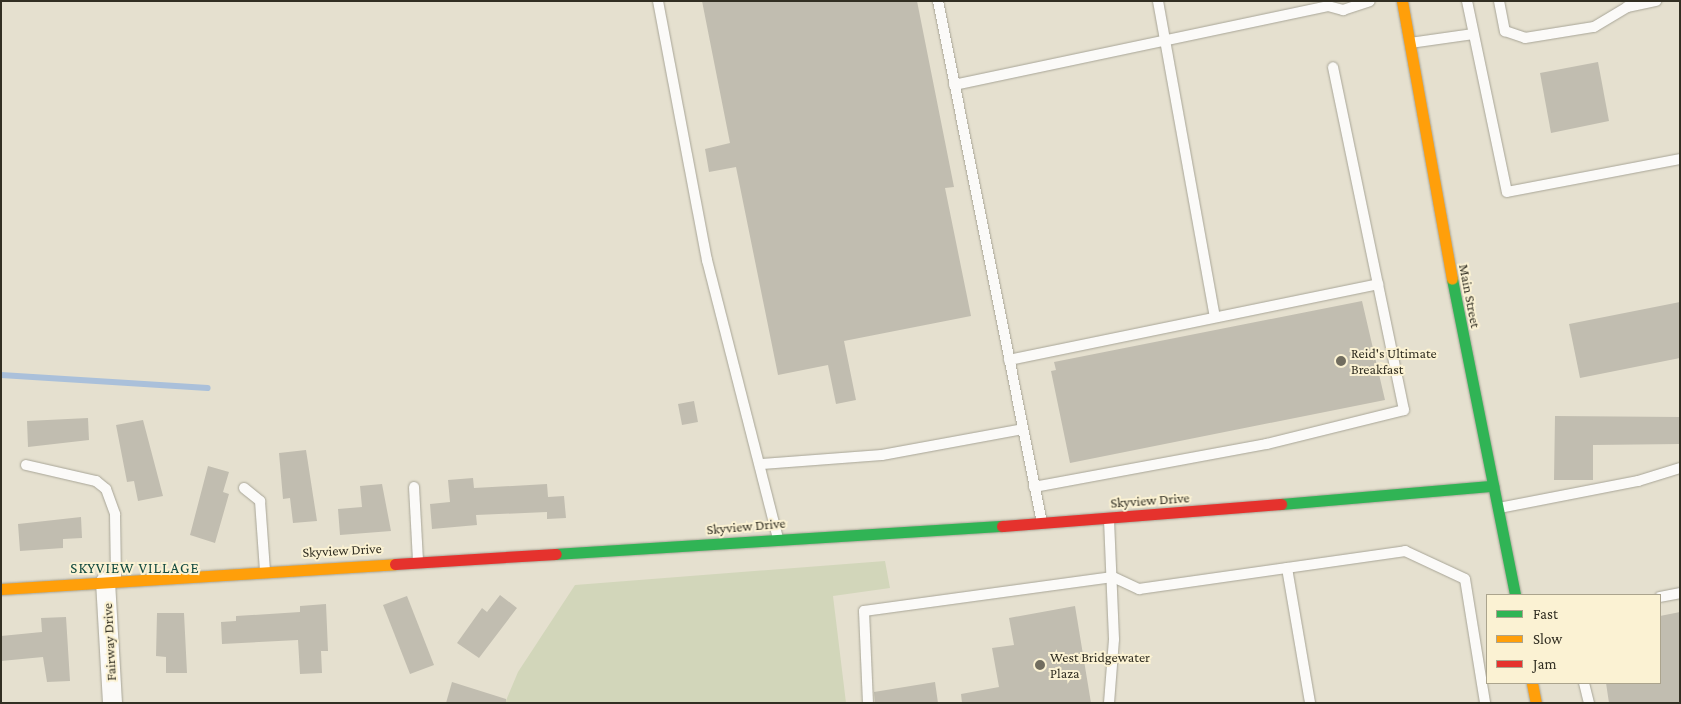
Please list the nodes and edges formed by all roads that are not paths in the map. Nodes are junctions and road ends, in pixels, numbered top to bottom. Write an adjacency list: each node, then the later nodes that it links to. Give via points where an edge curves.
1 (658, 1): 20 (lane, via 707,260)
2 (938, 1): 14 (lane)
3 (1158, 1): 11 (lane)
4 (1370, 1): 9 (lane, via 1344,10)
5 (1402, 1): 12 (street, Main Street)
6 (1467, 1): 10 (lane)
7 (1499, 1): 8 (lane, via 1505,31 1524,38 1594,27 1627,7)
8 (1656, 1)
9 (1331, 4): 11 (lane)
10 (1473, 34): 12 (lane); 15 (lane, via 1507,192)
11 (1165, 42): 14 (lane); 17 (lane)
12 (1409, 43): 23 (street, Main Street)
13 (1333, 66): 16 (lane)
14 (954, 85): 18 (lane)
15 (1680, 159)
16 (1378, 284): 17 (lane); 25 (lane, via 1404,410 1267,444)
17 (1215, 317): 18 (lane)
18 (1009, 360): 19 (lane)
19 (1023, 429): 20 (lane, via 882,455); 25 (lane)
20 (762, 464): 30 (lane)
21 (26, 465): 35 (lane, via 96,481 106,489 115,514)
22 (1680, 468): 27 (lane, via 1638,481)
23 (1493, 486): 27 (street, Main Street); 28 (street, Skyview Drive)
24 (414, 487): 31 (lane)
25 (1034, 487): 29 (lane)
26 (244, 488): 33 (lane, via 260,501)
27 (1498, 508): 38 (street, Main Street)
28 (1109, 518): 29 (street, Skyview Drive); 34 (lane)
29 (1042, 524): 30 (street, Skyview Drive)
30 (778, 538): 31 (street, Skyview Drive)
31 (418, 561): 33 (street, Skyview Drive)
32 (1287, 568): 34 (lane, via 1139,589); 45 (lane); 46 (lane, via 1405,551 1465,579)
33 (265, 570): 35 (street, Skyview Drive)
34 (1113, 577): 43 (lane, via 864,611); 44 (lane)
35 (111, 581): 36 (street, Skyview Drive); 42 (street, Fairway Drive)
36 (1, 589)
37 (1680, 593): 39 (lane)
38 (1515, 594)
39 (1661, 597)
40 (1532, 684): 47 (street)
41 (1584, 684): 48 (lane)
42 (112, 703)
43 (868, 703)
44 (1109, 703)
45 (1310, 703)
46 (1485, 703)
47 (1536, 703)
48 (1589, 703)

